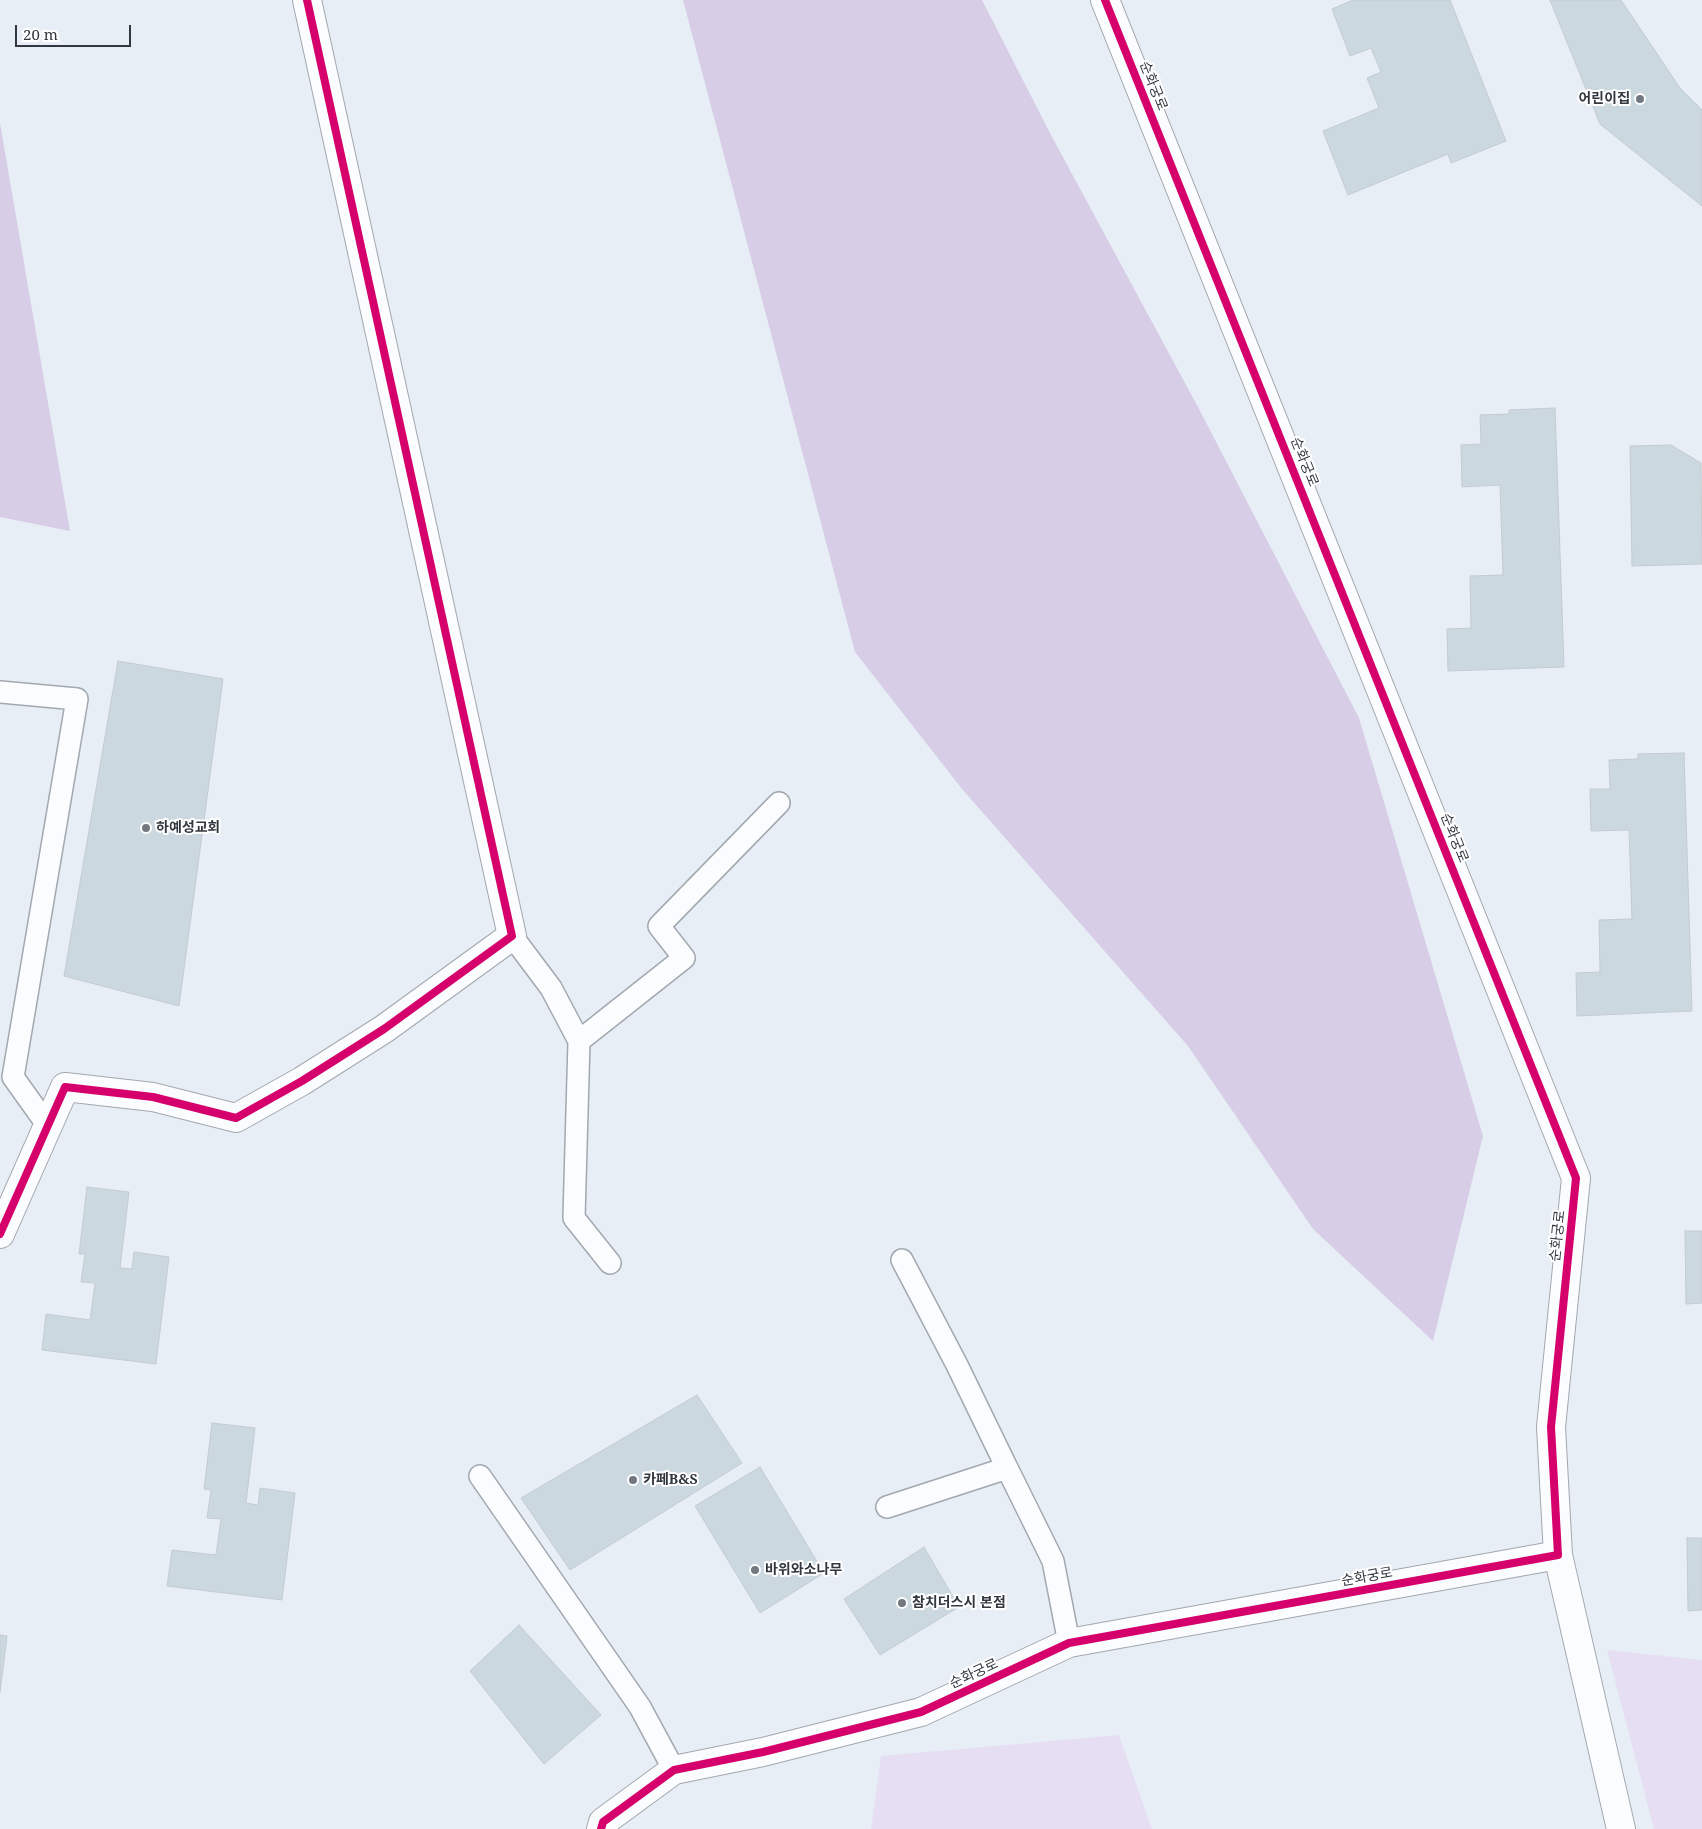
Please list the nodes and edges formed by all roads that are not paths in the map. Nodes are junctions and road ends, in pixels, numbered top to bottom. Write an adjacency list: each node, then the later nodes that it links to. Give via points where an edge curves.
1 (308, 0): 5 (street)
2 (1105, 0): 14 (street, 순화궁로, via 1576,1178 1551,1427)
3 (0, 692): 7 (lane, via 77,699 13,1077)
4 (779, 803): 6 (lane, via 659,926 684,958)
5 (512, 936): 6 (lane, via 551,988); 7 (street, via 384,1029 236,1118 153,1096 65,1087)
6 (579, 1041): 10 (lane, via 574,1218)
7 (48, 1126): 8 (street)
8 (0, 1234)
9 (902, 1260): 11 (lane, via 958,1365)
10 (610, 1263)
11 (1007, 1468): 13 (lane); 15 (lane, via 1053,1561)
12 (480, 1476): 16 (lane, via 640,1706)
13 (888, 1507)
14 (1558, 1555): 15 (street, 순화궁로); 18 (street)
15 (1069, 1643): 16 (street, 순화궁로, via 921,1712 762,1752)
16 (674, 1770): 17 (street, 순화궁로, via 603,1822)
17 (601, 1829)
18 (1621, 1829)

